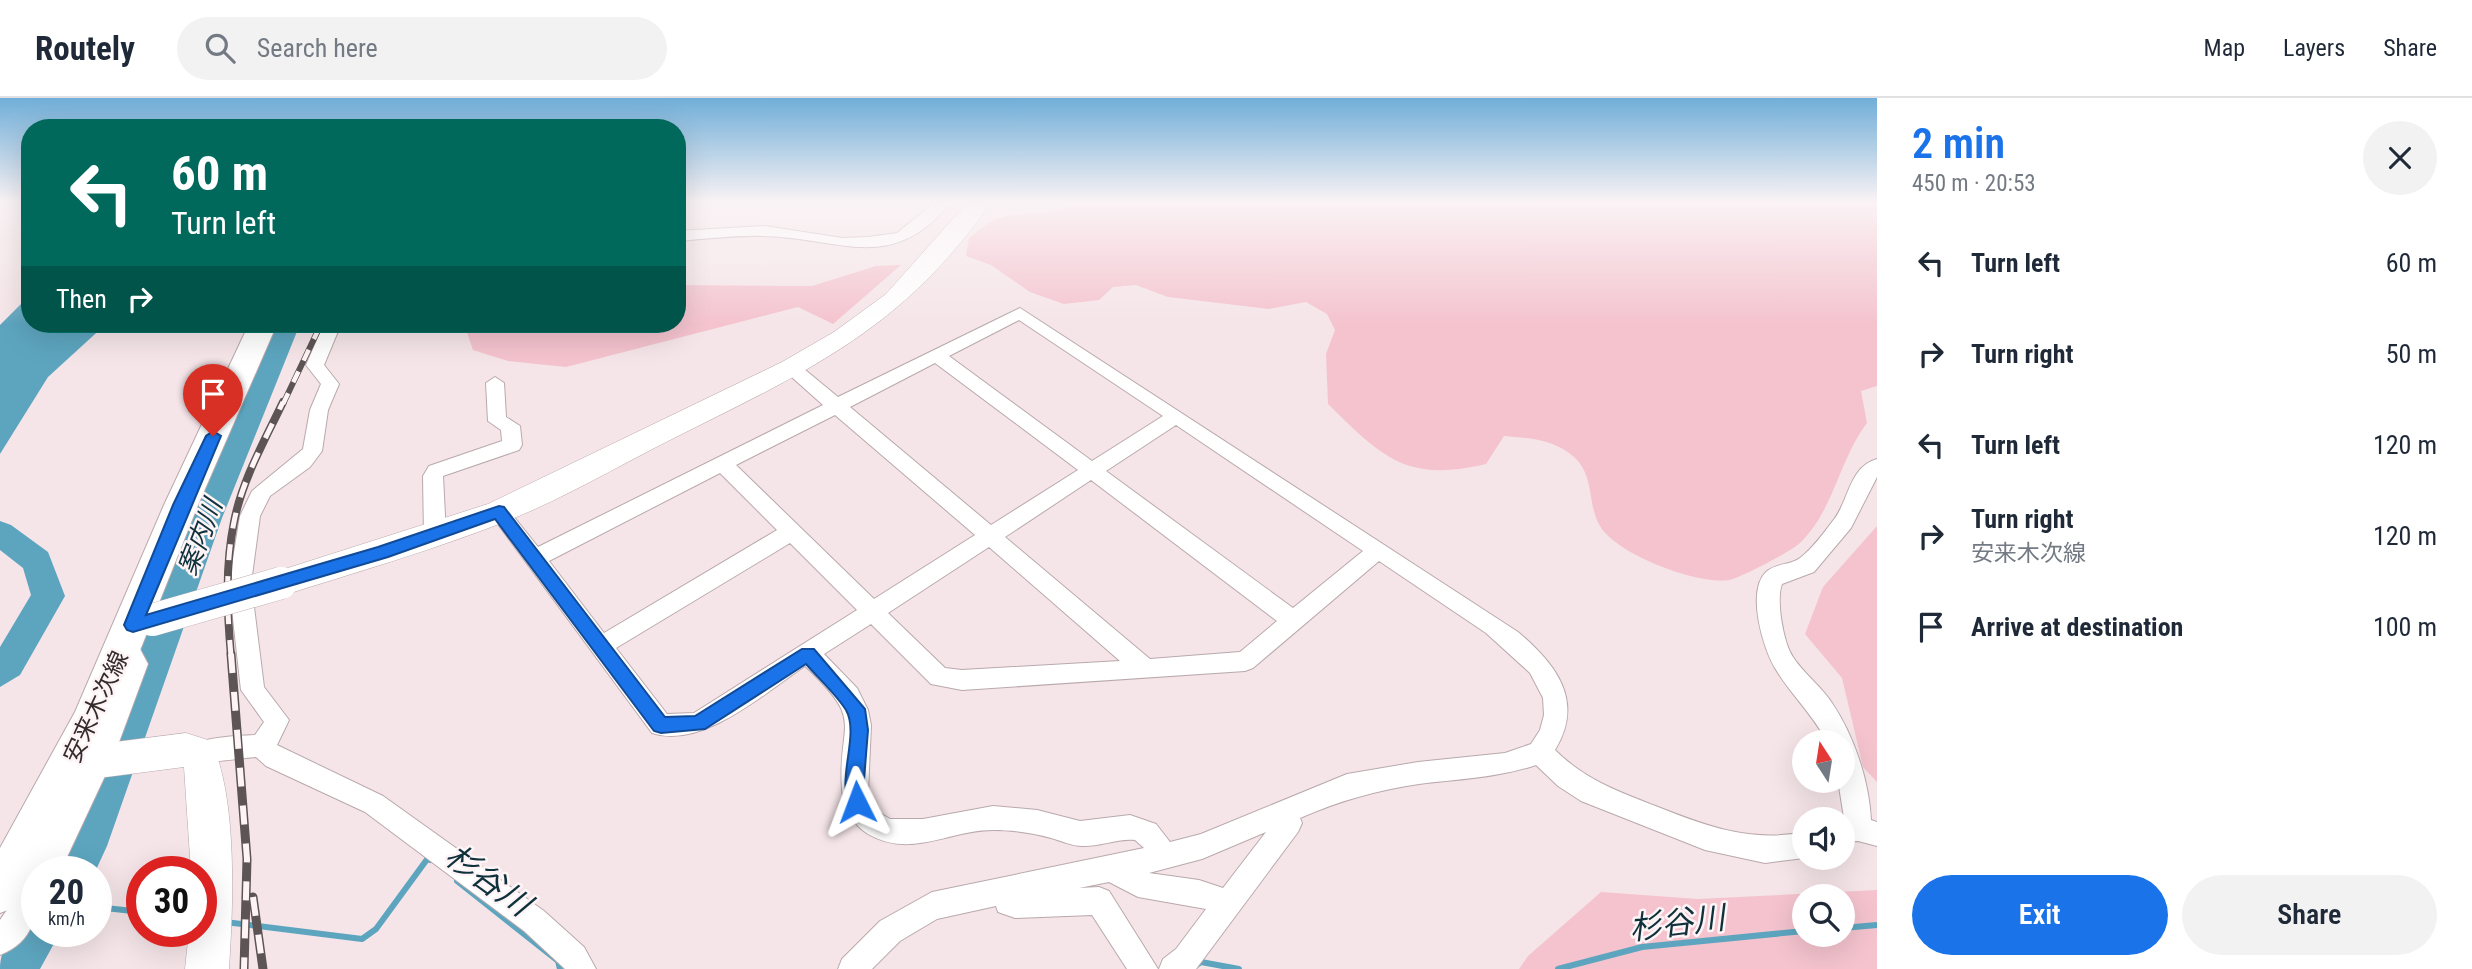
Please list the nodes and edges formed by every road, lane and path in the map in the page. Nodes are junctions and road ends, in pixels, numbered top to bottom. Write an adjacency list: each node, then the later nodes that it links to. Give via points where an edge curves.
1 (946, 243): 5 (street, via 895,299)
2 (259, 333): 20 (main road, 安来木次線, via 181,505)
3 (328, 333): 25 (street, via 315,365 330,384 319,410 312,451 262,491 250,516 240,583 253,691 277,720)
4 (935, 354): 7 (street); 8 (street, via 1020,313); 11 (street)
5 (792, 368): 7 (street); 12 (street)
6 (495, 383): 14 (street, via 497,421 510,426 512,445 436,471)
7 (837, 405): 9 (street); 15 (street)
8 (1177, 416): 11 (street); 16 (street)
9 (722, 463): 13 (street); 17 (street)
10 (1877, 466): 24 (street, via 1866,475 1844,523 1806,566 1773,579 1766,597 1784,663)
11 (1092, 471): 15 (street); 19 (street)
12 (499, 512): 14 (street); 17 (street)
13 (791, 532): 18 (street); 21 (street)
14 (435, 535): 20 (street, bridge)
15 (990, 538): 18 (street); 23 (street)
16 (1378, 550): 19 (street); 26 (street, via 1494,627 1536,661 1557,708 1553,732)
17 (534, 559): 21 (street)
18 (873, 613): 22 (street); 23 (street, via 939,677 962,680)
19 (1293, 620): 23 (street, via 1245,661)
20 (135, 635): 28 (street, via 132,656 136,664); 36 (main road, 安来木次線)
21 (599, 647): 22 (street, via 661,725 698,723)
22 (808, 654): 34 (street, via 856,709 859,730 854,790 864,814 874,824 913,833 983,818 1033,822 1083,834 1136,826 1151,835)
23 (1146, 669)
24 (1833, 730)
25 (261, 746): 27 (street); 42 (street, via 275,758 374,804 534,921)
26 (1540, 752): 30 (street, via 1505,764 1347,786); 32 (street, via 1593,794 1704,837 1756,849)
27 (198, 753): 28 (street, via 186,750); 41 (street, via 203,766 213,889)
28 (115, 758): 33 (street)
29 (1854, 793): 31 (street)
30 (1284, 812): 34 (street); 38 (street, via 1289,823)
31 (1859, 831)
32 (1792, 848)
33 (56, 856)
34 (1164, 857): 35 (street)
35 (1114, 868): 37 (street); 38 (street, via 1130,882 1210,896)
36 (0, 891)
37 (1003, 891): 43 (street, via 932,906 890,931); 44 (street, via 1008,902 1015,904 1099,901)
38 (1227, 905): 45 (street)
39 (21, 917): 40 (street)
40 (0, 941)
41 (207, 969)
42 (582, 969)
43 (852, 969)
44 (1144, 969)
45 (1173, 969)

